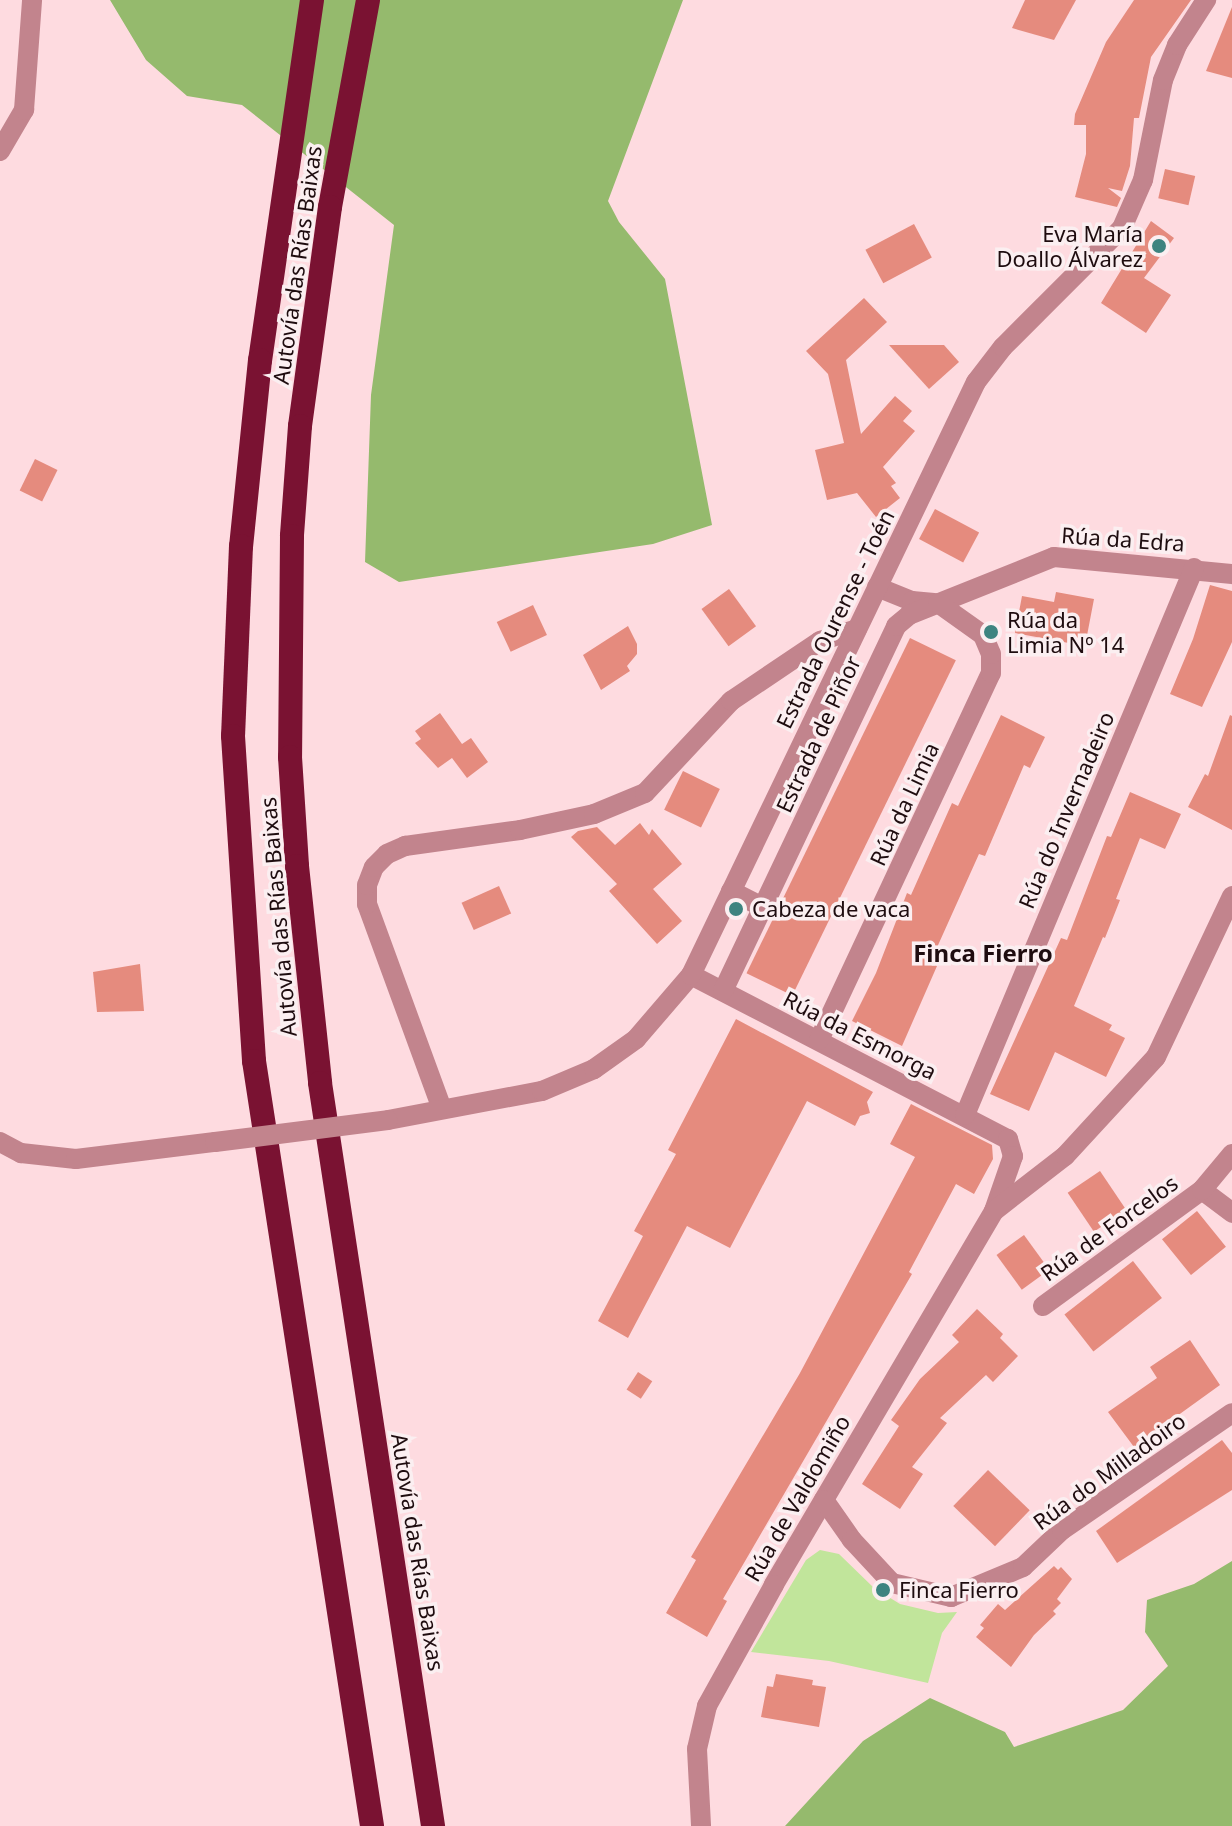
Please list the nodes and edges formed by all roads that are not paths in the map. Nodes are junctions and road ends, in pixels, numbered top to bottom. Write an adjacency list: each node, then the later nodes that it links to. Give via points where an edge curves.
1 (32, 0): 5 (street, via 24,110)
2 (312, 0): 28 (highway, Autovía das Rías Baixas, via 257,391 241,546 233,736 254,1061)
3 (368, 0): 29 (highway, Autovía das Rías Baixas, via 330,207 300,426 292,536 290,757 320,1083)
4 (1206, 0): 8 (street, Estrada Ourense - Toén, via 1177,45 1163,80 1143,180 1122,228 1003,347 976,382)
5 (0, 151)
6 (1194, 568): 7 (street, Rúa da Edra); 9 (street, Rúa da Edra, via 1054,557); 18 (street, Rúa do Invernadeiro)
7 (1232, 574)
8 (877, 587): 9 (street, via 912,601); 10 (street, Estrada Ourense - Toén)
9 (938, 603): 13 (street, Estrada de Piñor, via 896,626); 16 (street, Rúa da Limia, via 983,635 991,673)
10 (857, 629): 11 (street, Estrada Ourense - Toén); 17 (street, via 820,641 731,701 645,793 594,814 405,846 374,867 367,904)
11 (731, 891): 13 (street); 14 (street, Estrada Ourense - Toén)
12 (1232, 896): 23 (street, Rúa de Valdomiño, via 1156,1057 1065,1156)
13 (763, 907): 15 (street, Estrada de Piñor)
14 (691, 975): 15 (street, Rúa da Esmorga); 17 (street, Estrada Ourense - Toén, via 636,1039 594,1069 542,1091)
15 (723, 991): 16 (street, Rúa da Esmorga)
16 (819, 1040): 18 (street, Rúa da Esmorga)
17 (442, 1109): 20 (street, Estrada Ourense - Toén, bridge, via 76,1159 21,1153)
18 (965, 1115): 19 (street, Rúa da Esmorga)
19 (1008, 1139): 23 (street, Rúa de Valdomiño, via 1013,1156)
20 (0, 1142)
21 (1232, 1154): 22 (street, Rúa de Forcelos)
22 (1202, 1190): 24 (street, Rúa de Forcelos); 25 (street, Rúa de Forcelos)
23 (994, 1211): 27 (street, Rúa de Valdomiño)
24 (1232, 1213)
25 (1043, 1306)
26 (1232, 1413): 27 (street, Rúa do Milladoiro, via 1062,1530 1023,1567 951,1597 892,1583)
27 (824, 1500): 30 (street, Rúa de Valdomiño, via 707,1706 697,1749)
28 (372, 1826)
29 (433, 1826)
30 (701, 1826)

